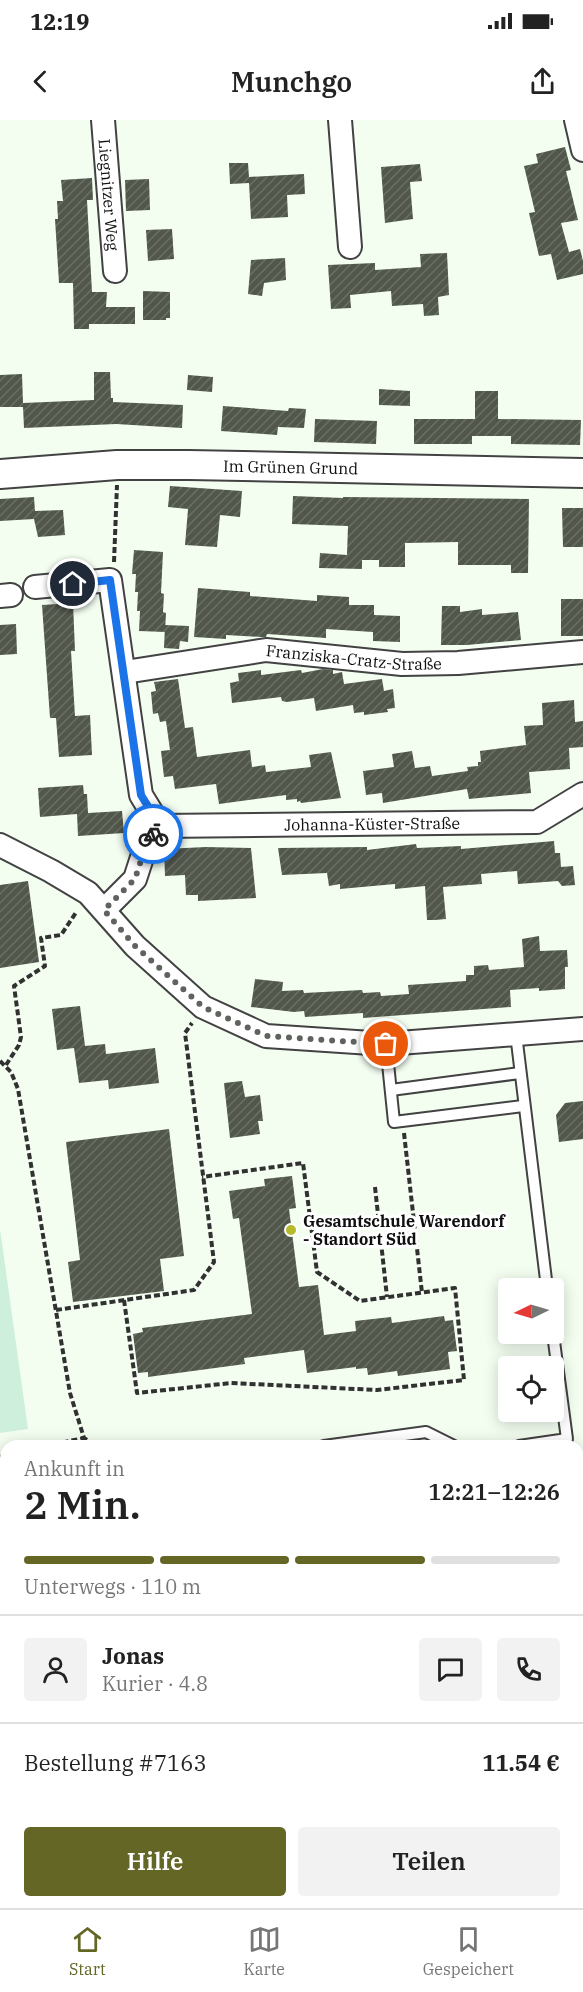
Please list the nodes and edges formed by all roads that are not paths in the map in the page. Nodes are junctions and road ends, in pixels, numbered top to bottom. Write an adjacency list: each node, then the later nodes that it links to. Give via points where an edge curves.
1 (103, 120): 6 (street, Liegnitzer Weg)
2 (340, 120): 5 (street)
3 (576, 120): 4 (street)
4 (583, 150)
5 (350, 247)
6 (115, 271)
7 (583, 473): 8 (street, Im Grünen Grund, via 117,465)
8 (0, 474)
9 (35, 587): 11 (street, via 110,580)
10 (583, 652): 11 (street, Franziska-Cratz-Straße, via 402,664 266,650)
11 (124, 672): 13 (street, via 141,795)
12 (581, 801): 13 (street, Johanna-Küster-Straße, via 537,822)
13 (160, 826): 15 (street, via 147,842 135,879)
14 (0, 845): 15 (street, via 88,893)
15 (104, 910): 18 (street, via 135,946 203,1007 266,1036)
16 (583, 1029): 17 (street)
17 (516, 1034): 18 (street); 19 (lane)
18 (386, 1044): 20 (lane)
19 (520, 1073): 20 (lane); 21 (lane)
20 (391, 1090): 21 (lane, via 394,1122)
21 (523, 1106): 22 (lane)
22 (546, 1278)
23 (554, 1344): 26 (lane, via 567,1439)
24 (368, 1440): 25 (lane, via 426,1432)
25 (442, 1440)
26 (560, 1440)

